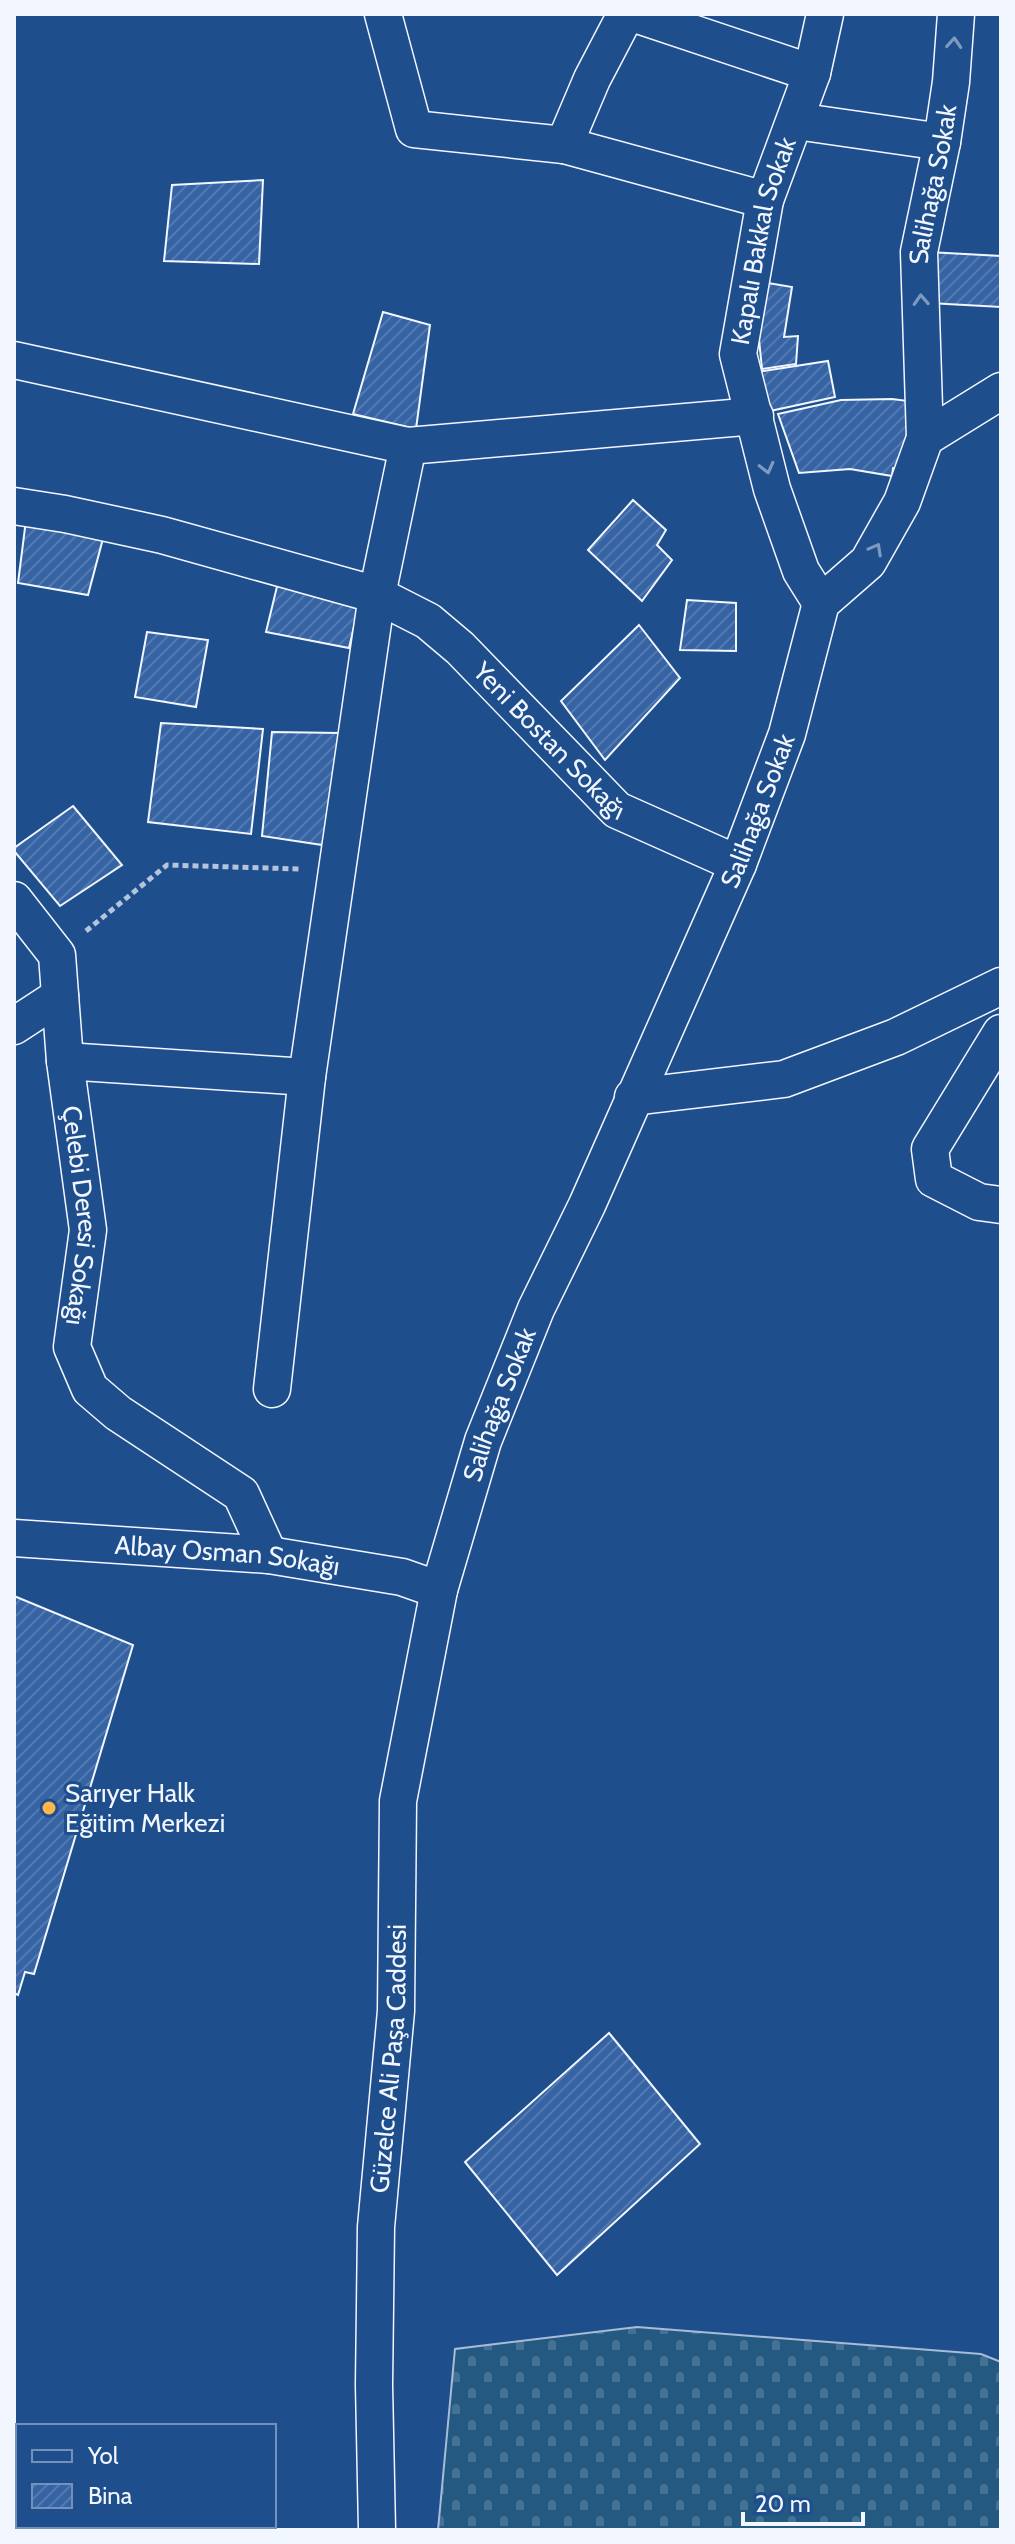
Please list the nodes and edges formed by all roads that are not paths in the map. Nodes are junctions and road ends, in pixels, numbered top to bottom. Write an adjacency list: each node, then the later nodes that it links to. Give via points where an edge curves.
1 (383, 14): 9 (street, via 414,129)
2 (626, 14): 9 (street)
3 (635, 14): 6 (street)
4 (825, 14): 6 (street, Kapalı Bakkal Sokak)
5 (956, 14): 8 (street, Salihağa Sokak, one-way to 5)
6 (812, 73): 7 (street, Kapalı Bakkal Sokak)
7 (796, 121): 8 (street); 10 (street, Kapalı Bakkal Sokak)
8 (942, 142): 14 (street, Salihağa Sokak, one-way to 8, via 919,252)
9 (564, 145): 10 (street)
10 (765, 200): 13 (street, Kapalı Bakkal Sokak, via 738,354)
11 (14, 360): 15 (street)
12 (1001, 391): 14 (street)
13 (755, 416): 15 (street); 18 (street, Kapalı Bakkal Sokak, one-way to 18, via 772,489 801,571)
14 (925, 438): 18 (street, Salihağa Sokak, one-way to 14, via 868,562 902,502)
15 (408, 446): 17 (street)
16 (14, 506): 17 (street, Yeni Bostan Sokağı, via 162,535)
17 (377, 595): 19 (street, Yeni Bostan Sokağı, via 428,621 460,648 617,810); 26 (street)
18 (821, 603): 19 (street, Salihağa Sokak, via 787,734)
19 (738, 864): 27 (street, Salihağa Sokak)
20 (14, 900): 22 (street, Çelebi Deresi Sokağı, via 57,955)
21 (1001, 986): 27 (street, via 896,1037 784,1079)
22 (60, 996): 23 (street); 25 (street, Çelebi Deresi Sokağı)
23 (14, 1026)
24 (1001, 1033): 28 (street, via 930,1149 934,1179 979,1202)
25 (65, 1061): 26 (street); 31 (street, Çelebi Deresi Sokağı, via 88,1230 72,1347 90,1389 241,1494)
26 (307, 1077): 29 (street)
27 (633, 1097): 32 (street, Salihağa Sokak, via 536,1309 483,1441)
28 (1001, 1205)
29 (272, 1389)
30 (14, 1538): 31 (street, Albay Osman Sokağı)
31 (269, 1555): 32 (street, Albay Osman Sokağı, via 402,1577)
32 (439, 1590): 33 (street, Güzelce Ali Paşa Caddesi, via 398,1801 396,2011 376,2227)
33 (377, 2530)

